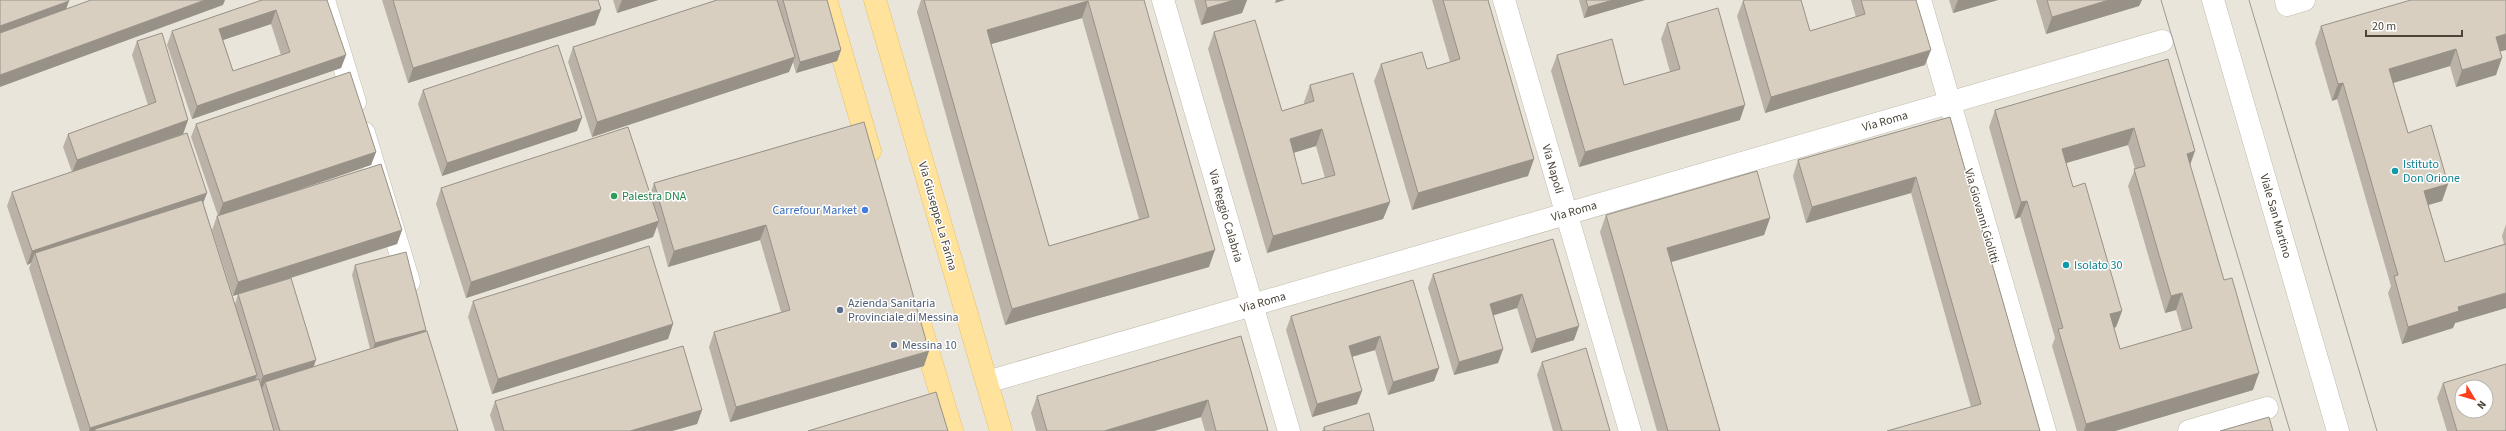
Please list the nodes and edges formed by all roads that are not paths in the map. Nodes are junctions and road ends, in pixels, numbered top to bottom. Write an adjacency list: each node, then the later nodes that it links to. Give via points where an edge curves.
1 (324, 0): 12 (street)
2 (826, 0): 10 (main road)
3 (875, 0): 15 (main road, Via Giuseppe La Farina)
4 (1163, 0): 14 (street, Via Reggio Calabria)
5 (1504, 0): 11 (street, Via Napoli)
6 (1920, 0): 9 (street, Via Giovanni Giolitti)
7 (2213, 0): 25 (street, Viale San Martino)
8 (2162, 41): 9 (street, Via Roma)
9 (1950, 103): 11 (street, Via Roma); 23 (street, Via Giovanni Giolitti)
10 (875, 167)
11 (1566, 214): 14 (street, Via Roma); 22 (street, Via Napoli)
12 (415, 302)
13 (915, 304): 16 (main road)
14 (1252, 305): 15 (street, Via Roma); 21 (street, Via Reggio Calabria)
15 (987, 382): 20 (main road, Via Giuseppe La Farina)
16 (941, 396): 17 (street); 19 (main road)
17 (918, 402)
18 (2267, 408): 24 (street)
19 (952, 431)
20 (1001, 431)
21 (1289, 431)
22 (1630, 431)
23 (2044, 431)
24 (2189, 431)
25 (2338, 431)

